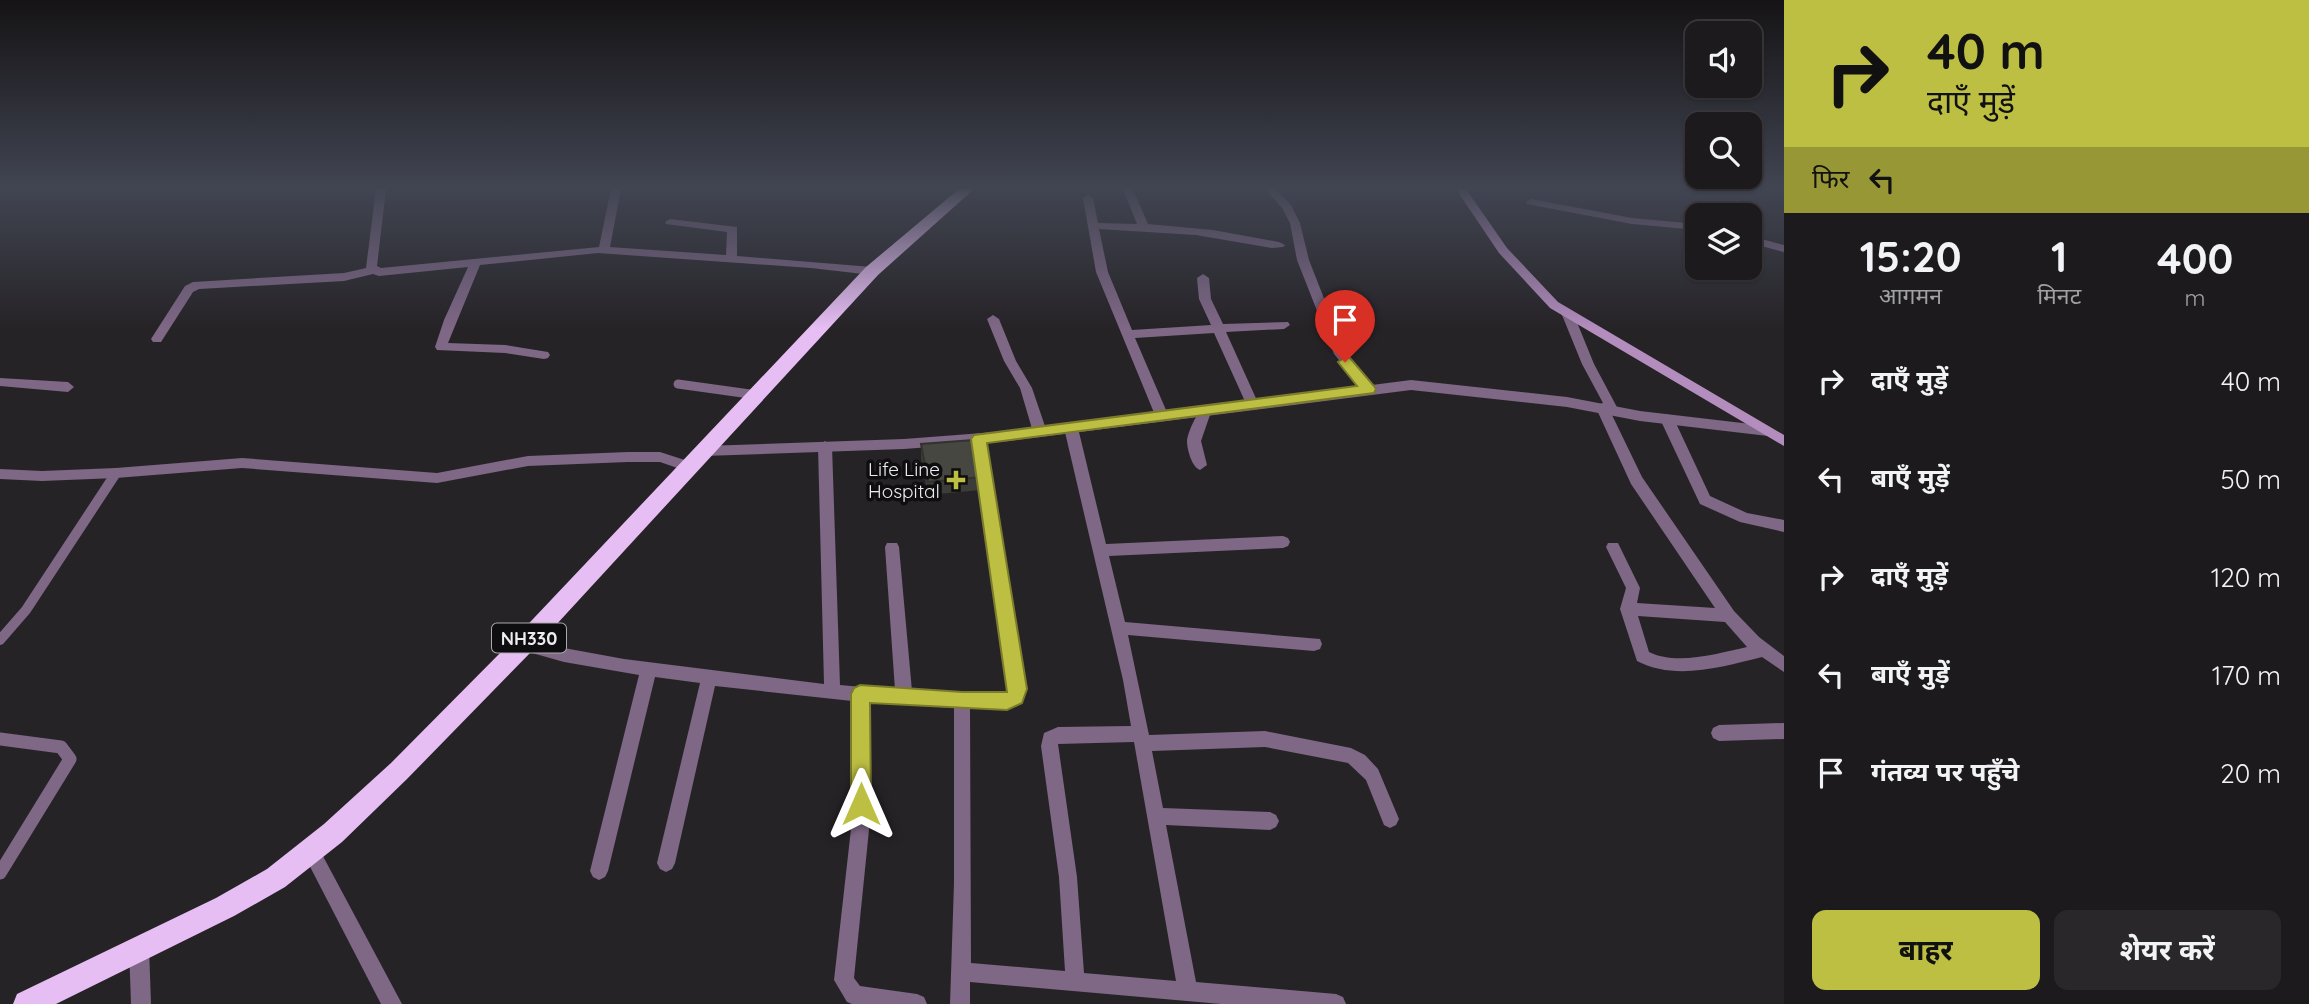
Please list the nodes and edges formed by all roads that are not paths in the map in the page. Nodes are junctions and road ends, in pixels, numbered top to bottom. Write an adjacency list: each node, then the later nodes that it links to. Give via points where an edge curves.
1 (375, 236): 15 (street)
2 (607, 236): 12 (street)
3 (733, 236): 13 (street)
4 (913, 236): 16 (highway, NH330)
5 (1095, 236): 22 (street, via 1102,272)
6 (1231, 236): 10 (street)
7 (1298, 236): 28 (street, via 1340,354)
8 (1494, 236): 18 (main road, via 1533,287)
9 (1762, 243): 11 (street)
10 (1279, 245)
11 (1784, 249)
12 (604, 250): 13 (street); 14 (street)
13 (731, 258): 16 (street)
14 (476, 262): 15 (street); 24 (street, via 440,339 441,347)
15 (373, 271): 23 (street, via 344,277 197,285)
16 (872, 271): 29 (highway, NH330)
17 (1203, 278): 21 (street, via 1205,299)
18 (1568, 315): 32 (street); 37 (main road)
19 (993, 319): 36 (street, via 1026,388)
20 (1284, 325): 21 (street)
21 (1220, 328): 22 (street); 30 (street)
22 (1127, 334): 33 (street)
23 (157, 339)
24 (544, 355)
25 (0, 382): 27 (street)
26 (678, 384): 29 (lane)
27 (68, 387)
28 (1369, 389): 30 (street); 32 (street, via 1410,385 1567,402)
29 (757, 395): 40 (highway, NH330)
30 (1253, 405): 31 (street)
31 (1205, 412): 33 (street); 41 (street, via 1194,435)
32 (1607, 414): 35 (street); 50 (street, via 1636,480)
33 (1162, 417): 34 (street)
34 (1071, 428): 36 (street); 48 (street)
35 (1672, 429): 37 (street); 44 (street, via 1705,500 1745,518)
36 (1040, 432): 38 (street)
37 (1776, 437)
38 (979, 439): 39 (street); 62 (street, via 1017,689 1007,702)
39 (825, 446): 40 (street); 59 (street)
40 (696, 459): 42 (street, via 528,461 437,478 242,463); 53 (highway, NH330)
41 (1200, 465)
42 (116, 473): 43 (street); 52 (lane, via 26,610)
43 (0, 474)
44 (1784, 526)
45 (1283, 542): 48 (street)
46 (892, 547): 61 (street)
47 (1613, 547): 49 (street, via 1633,588)
48 (1101, 550): 51 (street)
49 (1628, 609): 50 (street); 55 (street, via 1649,662 1702,662)
50 (1729, 616): 55 (street)
51 (1119, 628): 54 (street); 65 (street)
52 (0, 640)
53 (524, 644): 57 (street, via 575,659); 70 (highway, NH330, via 399,771)
54 (1314, 644)
55 (1764, 650): 56 (street)
56 (1784, 665)
57 (649, 669): 58 (street); 72 (street)
58 (709, 678): 59 (street); 71 (street)
59 (832, 691): 60 (street)
60 (860, 694): 61 (street); 81 (street, via 861,820 844,980 854,995)
61 (904, 697): 62 (street)
62 (962, 701): 75 (street)
63 (1784, 731): 64 (street)
64 (1719, 733)
65 (1141, 738): 67 (street); 68 (street, via 1265,739 1351,756 1369,768); 76 (street, via 1058,735 1049,746 1068,877)
66 (0, 739): 73 (lane, via 61,747 70,759)
67 (1155, 816): 69 (street); 77 (street)
68 (1390, 819)
69 (1270, 821)
70 (311, 851): 74 (highway, NH330, via 236,901); 80 (street)
71 (666, 863)
72 (599, 871)
73 (0, 873)
74 (139, 947): 78 (highway, NH330); 79 (street)
75 (961, 972): 76 (street); 82 (street)
76 (1075, 982): 77 (street)
77 (1188, 991): 83 (street)
78 (27, 1004)
79 (141, 1004)
80 (392, 1004)
81 (918, 1004)
82 (960, 1004)
83 (1336, 1004)

